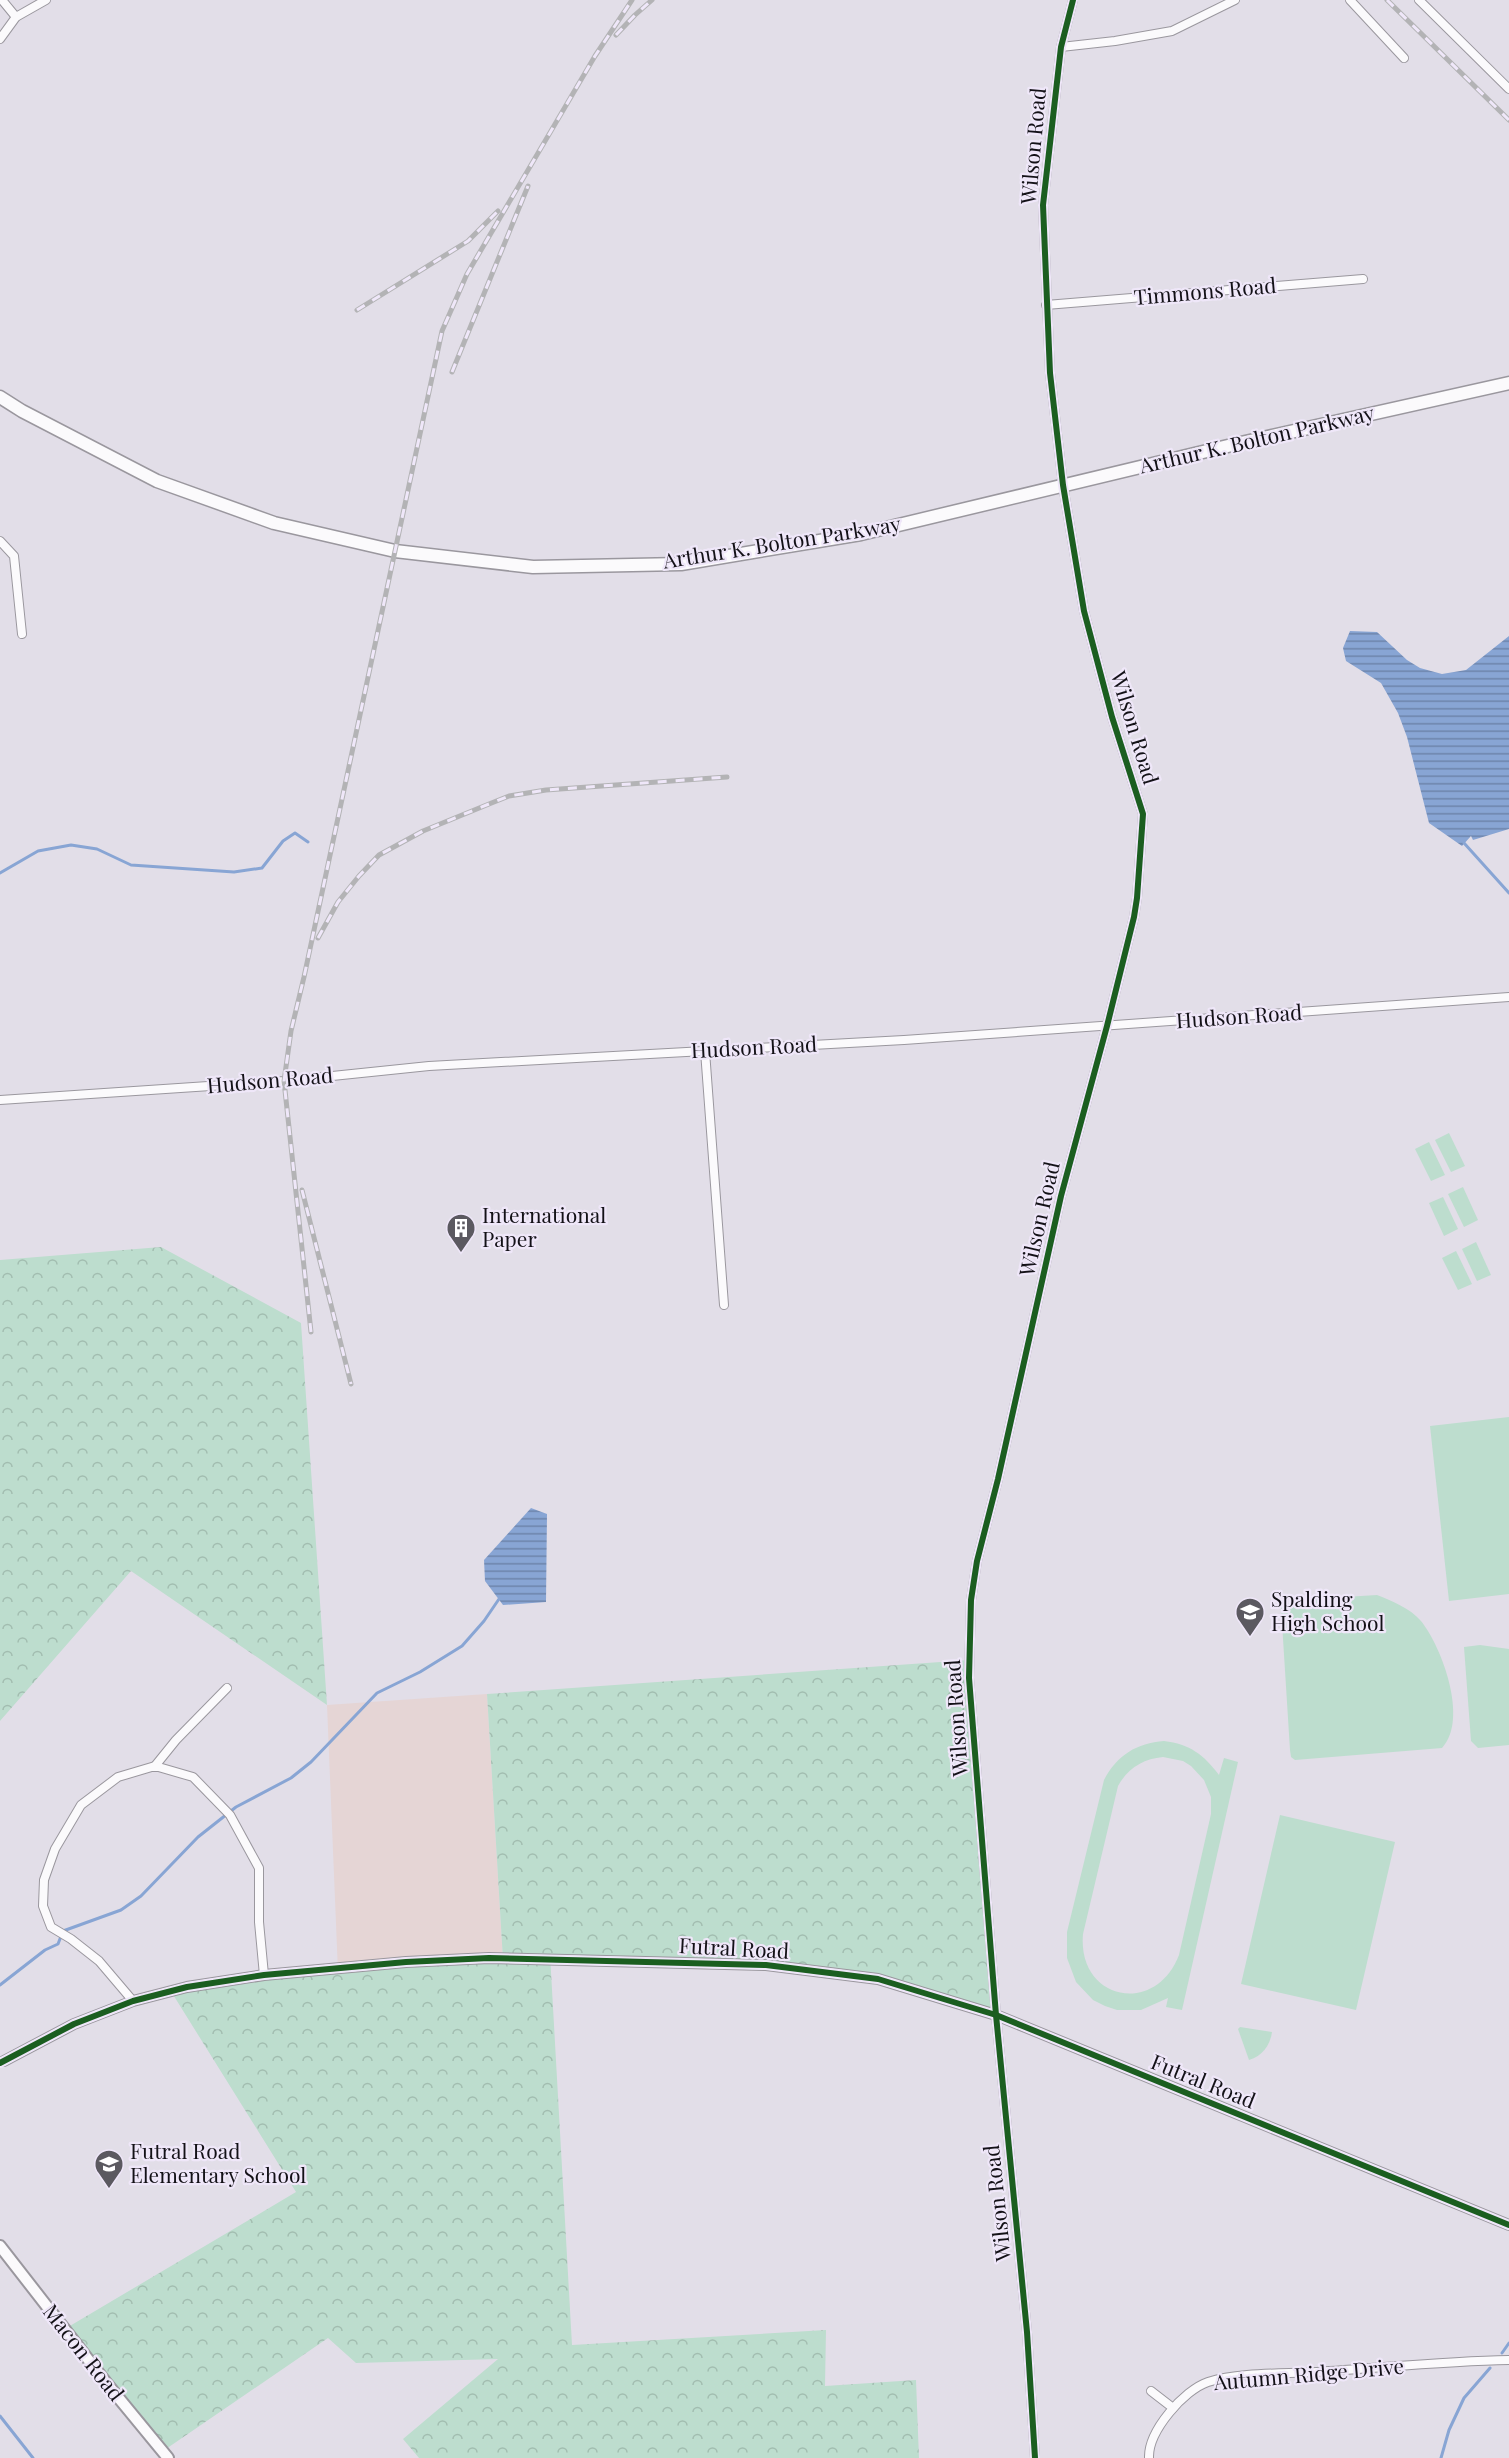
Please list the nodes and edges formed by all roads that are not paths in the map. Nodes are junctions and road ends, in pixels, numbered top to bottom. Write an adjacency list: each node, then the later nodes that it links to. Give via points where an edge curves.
1 (2, 0): 7 (street)
2 (46, 0): 7 (street)
3 (1073, 0): 9 (street, Wilson Road)
4 (1235, 0): 9 (street, via 1172,31)
5 (1350, 0): 10 (street)
6 (1419, 0): 11 (street)
7 (16, 17): 8 (street)
8 (0, 39)
9 (1061, 47): 13 (street, Wilson Road, via 1043,205)
10 (1404, 58)
11 (1509, 89)
12 (1363, 279): 13 (street, Timmons Road)
13 (1046, 305): 16 (street, Wilson Road)
14 (1509, 383): 16 (main road, Arthur K. Bolton Parkway)
15 (0, 397): 16 (main road, Arthur K. Bolton Parkway, via 157,481 274,523 394,551 533,567 681,564 870,532)
16 (1063, 485): 20 (street, Wilson Road, via 1084,611 1143,814 1137,898)
17 (0, 541): 18 (street, via 14,556)
18 (22, 634)
19 (1509, 997): 20 (street, Hudson Road)
20 (1107, 1026): 21 (street, Hudson Road); 28 (street, Wilson Road, via 1060,1196 971,1600 969,1678)
21 (705, 1051): 22 (street, Hudson Road, via 429,1066 284,1081); 23 (street)
22 (0, 1100)
23 (724, 1305)
24 (227, 1688): 25 (street)
25 (155, 1766): 26 (street, via 193,1776 230,1815 254,1859 258,1868); 27 (street, via 118,1778 81,1805 55,1849 44,1880 43,1906 51,1927 99,1961)
26 (264, 1976): 27 (street, Futral Road, via 187,1987); 28 (street, Futral Road, via 489,1958 753,1964 878,1979)
27 (133, 2001): 29 (street, Futral Road, via 74,2024)
28 (996, 2016): 30 (street, Futral Road); 36 (street, Wilson Road, via 1027,2332)
29 (2, 2062)
30 (1509, 2225)
31 (0, 2246): 35 (main road, Macon Road)
32 (1509, 2360): 34 (street, Autumn Ridge Drive, via 1222,2378 1205,2383)
33 (1151, 2391): 34 (street)
34 (1173, 2408): 37 (street, Autumn Ridge Drive, via 1160,2425)
35 (168, 2458)
36 (1035, 2458)
37 (1149, 2458)

